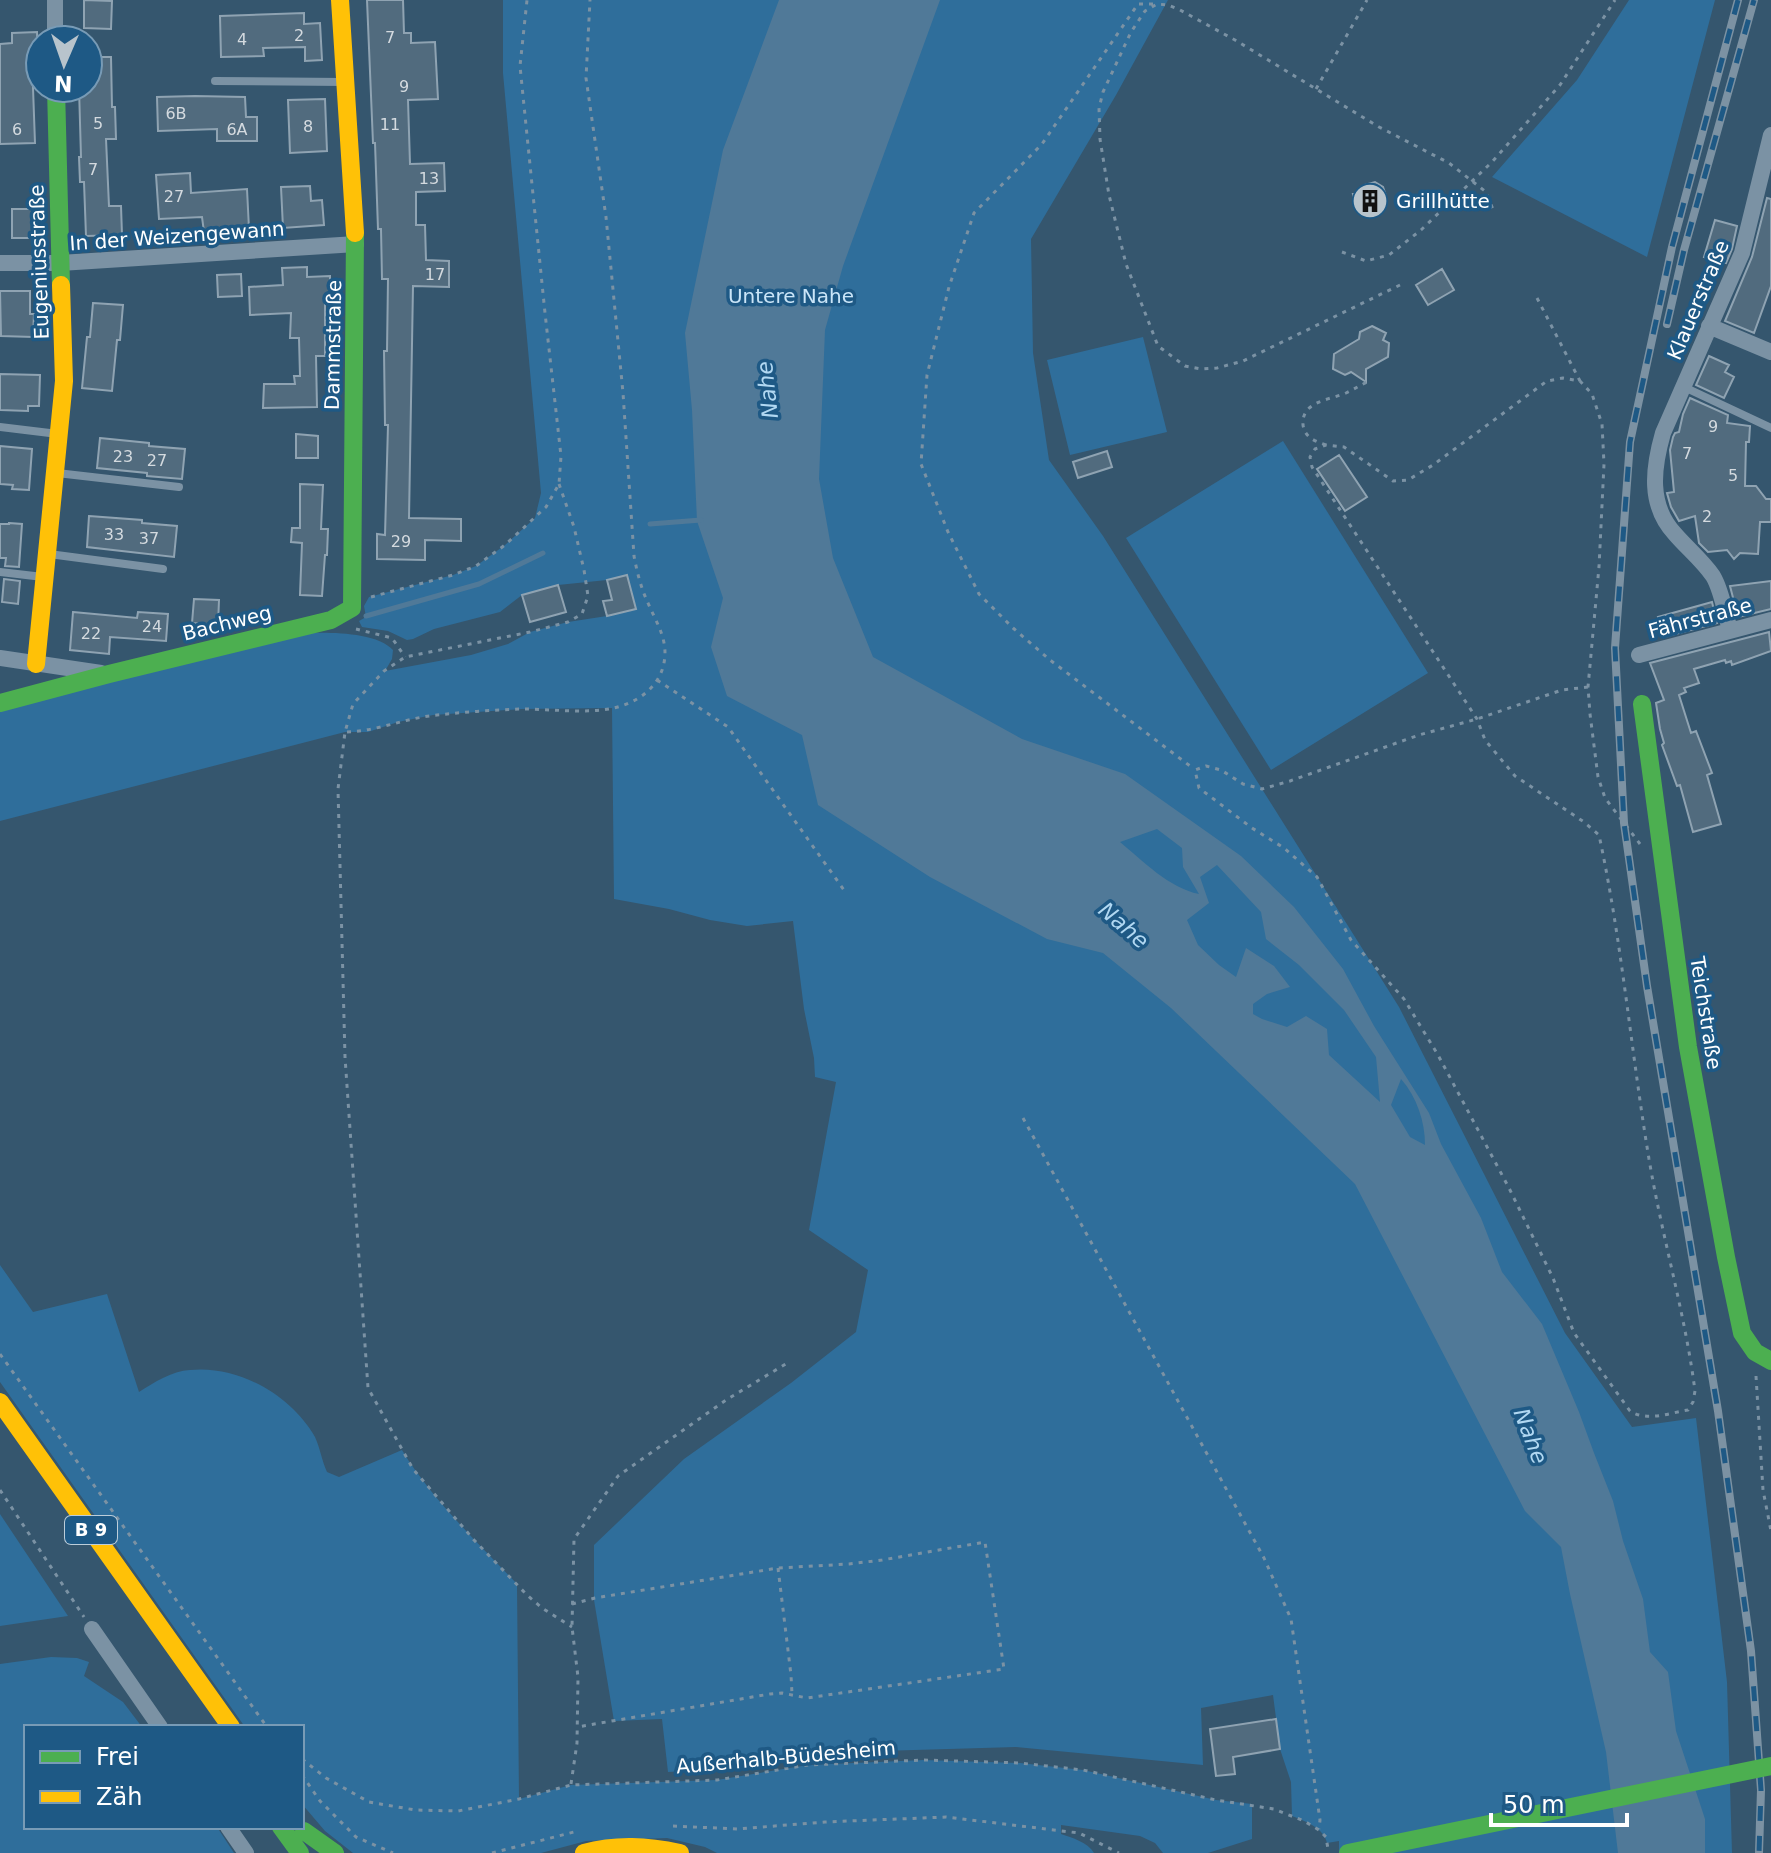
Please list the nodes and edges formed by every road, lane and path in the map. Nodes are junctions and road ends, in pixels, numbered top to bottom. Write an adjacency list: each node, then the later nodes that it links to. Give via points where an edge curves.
1 (55, 0): 8 (street)
2 (340, 0): 10 (main road, Dammstraße)
3 (527, 0): 32 (path, via 520,66 561,456)
4 (590, 0): 46 (path, via 586,78 606,217 634,556 639,582 664,639)
5 (1367, 0): 11 (path)
6 (1615, 0): 14 (path, via 1560,85)
7 (1157, 4): 11 (path, via 1180,10); 20 (path, via 1145,11 1131,32 1103,92 1099,125 1126,264 1158,346 1185,366 1217,368 1243,361); 52 (path, via 1138,4 1042,144 974,213 927,375 921,464 979,594 1050,660)
8 (55, 24)
9 (215, 81): 10 (lane)
10 (346, 82): 16 (main road, Dammstraße)
11 (1316, 89): 14 (path)
12 (56, 104): 19 (main road, Eugeniusstraße)
13 (1771, 135): 22 (street, Klauerstraße, via 1742,253)
14 (1472, 180): 15 (path, via 1486,192); 17 (path, via 1389,255 1366,261)
15 (1494, 212)
16 (356, 244): 19 (street, In der Weizengewann); 38 (main road, Dammstraße)
17 (1342, 252)
18 (0, 263): 19 (street, In der Weizengewann)
19 (60, 263): 29 (main road, Eugeniusstraße, via 64,381)
20 (1400, 285)
21 (1537, 298): 25 (path)
22 (1709, 326): 23 (street); 26 (street, Klauerstraße)
23 (1771, 352)
24 (1369, 381): 30 (path, via 1306,411 1308,436)
25 (1580, 381): 30 (path, via 1547,381 1433,465 1401,482 1344,447); 47 (path, via 1592,394 1602,424 1604,464)
26 (1683, 386): 28 (lane, Klauerstraße); 40 (street, Klauerstraße, via 1659,448 1657,505 1665,523 1716,580)
27 (0, 427): 29 (lane)
28 (1771, 428)
29 (59, 434): 31 (main road, Eugeniusstraße)
30 (1326, 445): 50 (path, via 1315,449 1312,467)
31 (54, 473): 33 (lane); 34 (main road, Eugeniusstraße)
32 (559, 484): 38 (path, via 546,507 476,566 369,597); 42 (path, via 584,570 588,596 582,614 530,632)
33 (179, 487)
34 (46, 554): 35 (lane); 37 (main road, Eugeniusstraße)
35 (163, 569)
36 (0, 572): 37 (lane)
37 (44, 577): 44 (main road, Eugeniusstraße)
38 (352, 608): 42 (path, via 350,627 392,638); 45 (main road, Bachweg, via 331,620)
39 (1771, 620): 40 (street, Fährstraße)
40 (1730, 630): 41 (street, Fährstraße)
41 (1639, 655)
42 (405, 657): 51 (path, via 353,704)
43 (0, 658): 44 (street, Bachweg)
44 (36, 664): 45 (street, Bachweg)
45 (109, 674): 48 (main road, Bachweg)
46 (657, 680): 51 (path, via 634,701 613,708 433,715 368,732); 54 (path, via 728,727)
47 (1588, 687): 50 (path, via 1562,690); 53 (path, via 1605,798)
48 (0, 703)
49 (1642, 704): 53 (main road, Teichstraße)
50 (1477, 719): 52 (path, via 1262,789 1221,770); 52 (path, via 1485,740 1515,776 1599,835 1656,1201 1692,1366 1695,1391 1688,1410 1652,1416 1630,1411 1574,1333 1509,1188 1404,999 1351,940 1317,877 1199,788)
51 (345, 732): 64 (path, via 338,789 345,1057 368,1388 413,1469 527,1595)
52 (1195, 770)
53 (1663, 866): 57 (main road, Teichstraße, via 1688,1045 1740,1327 1745,1341)
54 (844, 890)
55 (1023, 1118): 81 (path, via 1264,1558 1291,1619)
56 (0, 1354): 71 (path)
57 (1763, 1357): 61 (path, via 1763,1490)
58 (789, 1362): 63 (path, via 618,1476 574,1539)
59 (0, 1402): 70 (main road, B 9)
60 (0, 1490): 65 (path)
61 (1771, 1531)
62 (778, 1568): 63 (path); 67 (path); 67 (path, via 871,1561 985,1542 1004,1669 807,1698)
63 (572, 1604): 64 (path)
64 (572, 1627): 72 (path)
65 (92, 1629): 68 (street)
66 (164, 1664): 69 (main road)
67 (792, 1694): 72 (path)
68 (159, 1725)
69 (209, 1725)
70 (230, 1725)
71 (266, 1725)
72 (577, 1727): 76 (path)
73 (304, 1761): 76 (path, Außerhalb-Büdesheim, via 369,1802 415,1810 458,1811)
74 (1771, 1766): 93 (main road, bridge)
75 (304, 1778): 87 (path, via 356,1837)
76 (571, 1785): 81 (path, Außerhalb-Büdesheim, via 717,1780 808,1765 1020,1763 1083,1770 1274,1809)
77 (662, 1826): 91 (path, via 737,1829 946,1817 1079,1833)
78 (229, 1829): 83 (street)
79 (282, 1829): 84 (main road)
80 (303, 1829): 85 (main road); 86 (main road)
81 (1319, 1830): 92 (path, Außerhalb-Büdesheim)
82 (579, 1831): 88 (path)
83 (246, 1853)
84 (300, 1853)
85 (318, 1853)
86 (335, 1853)
87 (393, 1853)
88 (492, 1853)
89 (584, 1853): 90 (main road, via 624,1845)
90 (680, 1853)
91 (1119, 1853)
92 (1329, 1853)
93 (1348, 1853)

